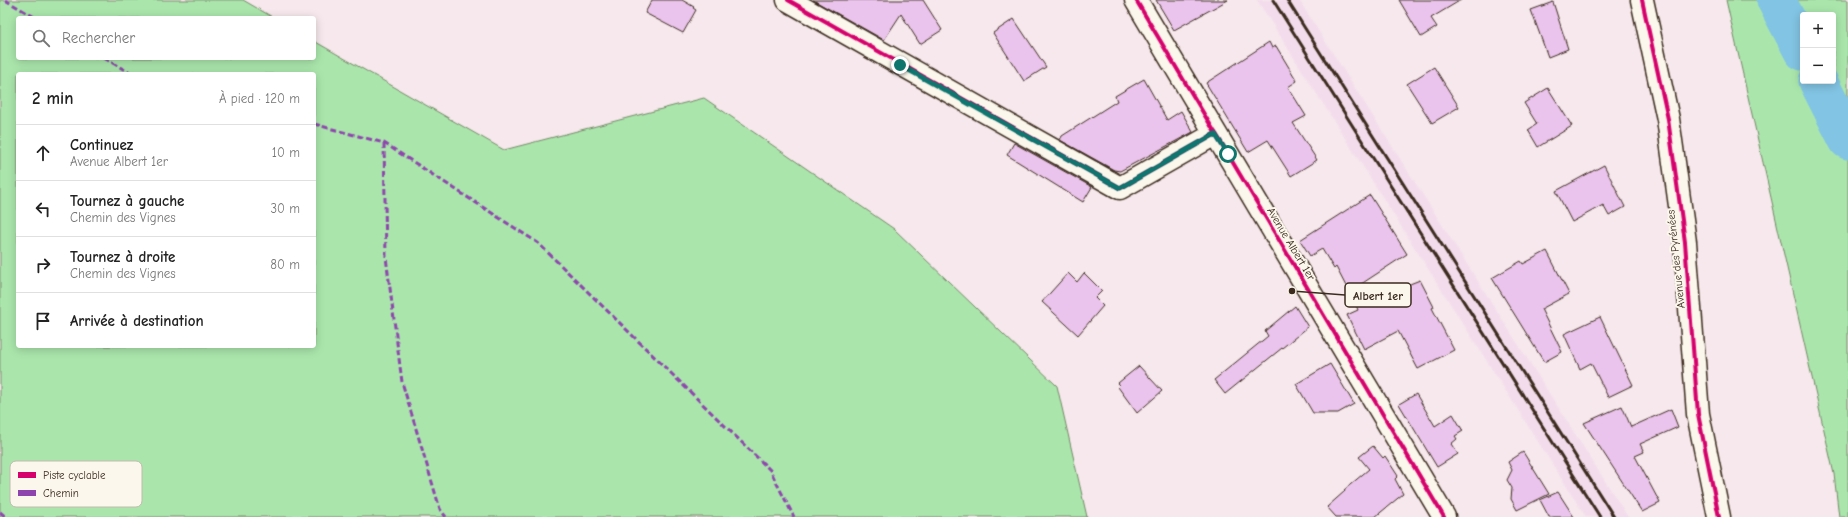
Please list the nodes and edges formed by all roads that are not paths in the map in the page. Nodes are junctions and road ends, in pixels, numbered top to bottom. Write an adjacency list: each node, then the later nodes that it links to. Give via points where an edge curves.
1 (788, 0): 4 (street, via 1120,188)
2 (1136, 0): 4 (street, Avenue Albert 1er)
3 (1642, 0): 6 (street, Avenue des Pyrénées, via 1668,119 1685,242 1698,414)
4 (1215, 134): 5 (street, Avenue Albert 1er)
5 (1444, 517)
6 (1719, 517)

